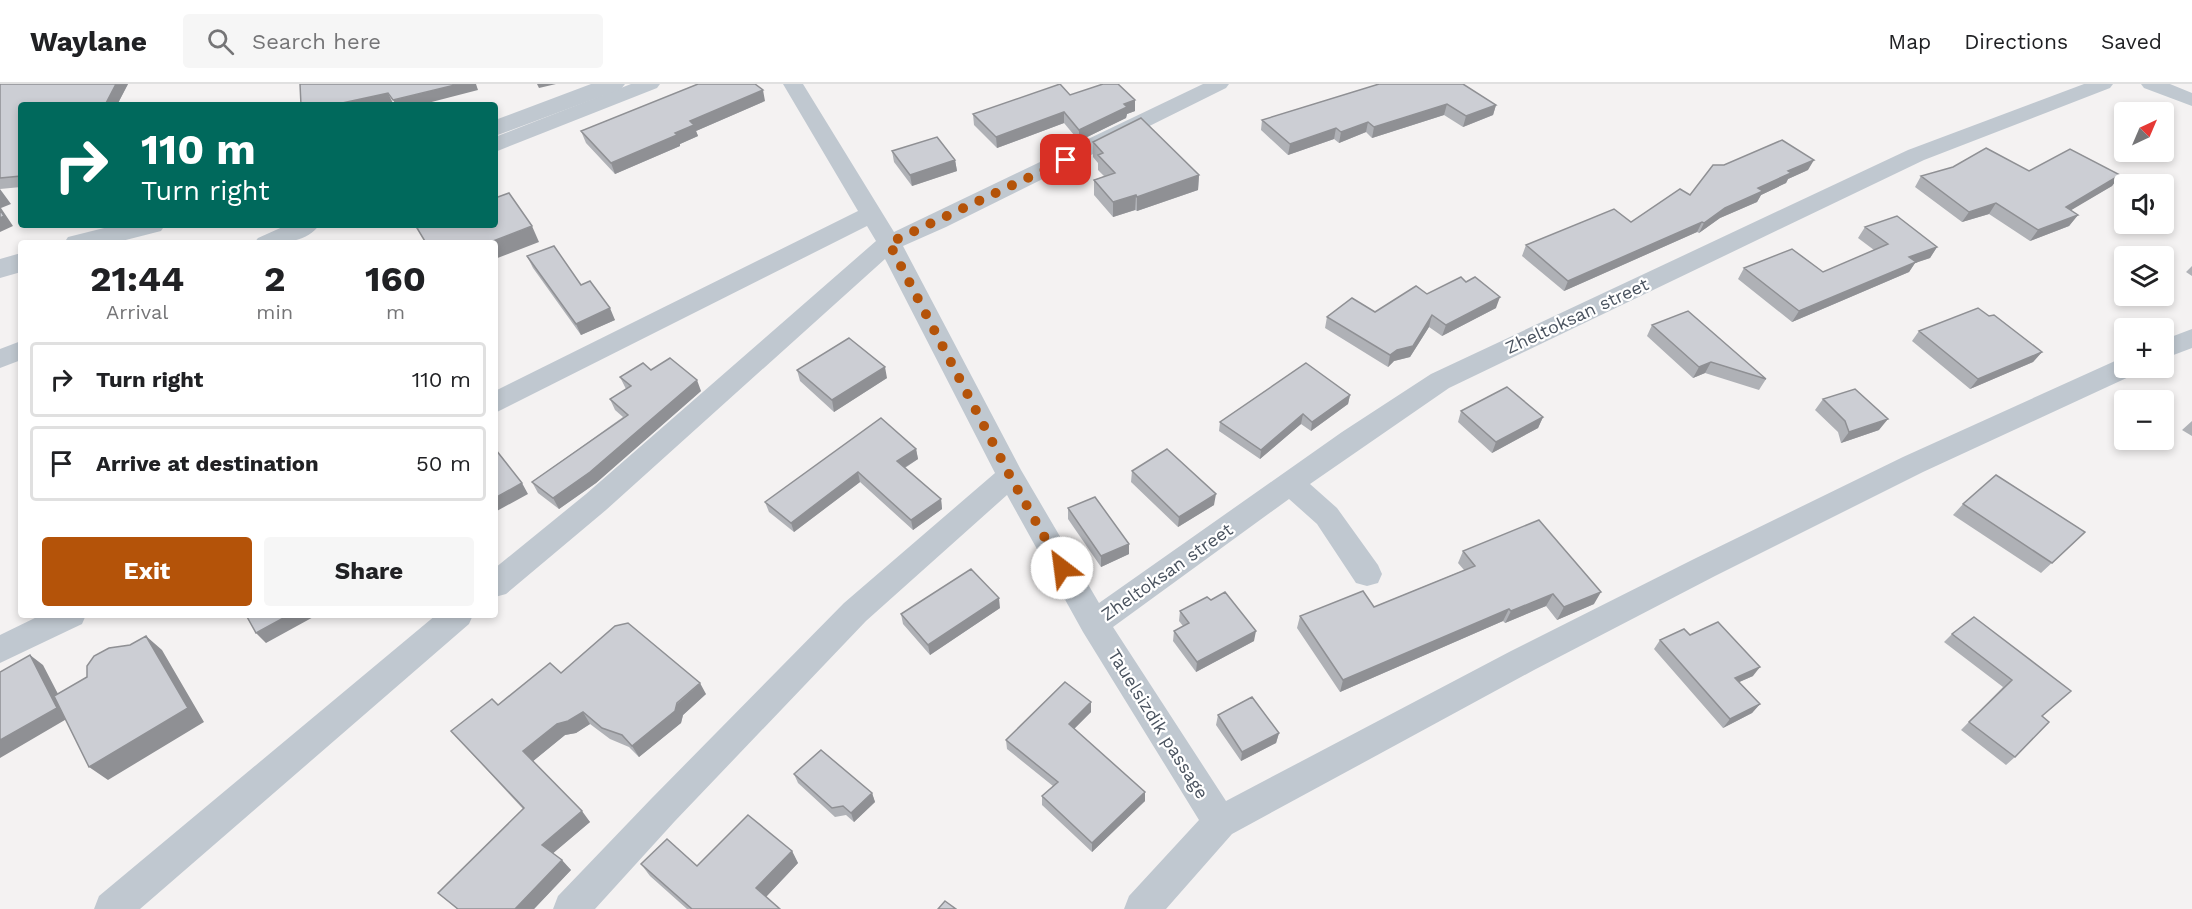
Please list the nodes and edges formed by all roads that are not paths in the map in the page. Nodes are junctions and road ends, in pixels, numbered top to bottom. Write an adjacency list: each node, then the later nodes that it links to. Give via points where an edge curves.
1 (613, 84): 8 (street)
2 (649, 84): 9 (street)
3 (793, 84): 10 (street, Tauelsizdik passage)
4 (1219, 84): 15 (street)
5 (2103, 84): 25 (street, Zheltoksan street, via 1916,155 1440,381 1384,415)
6 (2151, 84): 7 (street)
7 (2192, 100)
8 (498, 128)
9 (498, 141)
10 (871, 214): 15 (street, Tauelsizdik passage); 23 (street)
11 (139, 228): 13 (street)
12 (300, 228): 14 (street)
13 (90, 240)
14 (273, 240)
15 (889, 243): 24 (street, Tauelsizdik passage); 27 (street, via 596,502)
16 (18, 263): 17 (street)
17 (0, 269)
18 (2192, 338): 19 (street)
19 (2174, 345)
20 (18, 351): 21 (street)
21 (0, 359)
22 (2114, 372): 32 (street, via 1830,504 1564,639)
23 (498, 401)
24 (1010, 476): 30 (street, Tauelsizdik passage); 34 (street, via 855,612)
25 (1292, 484): 26 (street, via 1327,516); 30 (street, Zheltoksan street)
26 (1367, 574)
27 (498, 583)
28 (65, 618): 31 (street)
29 (454, 618): 33 (street)
30 (1094, 623): 32 (street, Tauelsizdik passage)
31 (0, 650)
32 (1220, 822): 35 (street)
33 (112, 909)
34 (571, 909)
35 (1142, 909)

